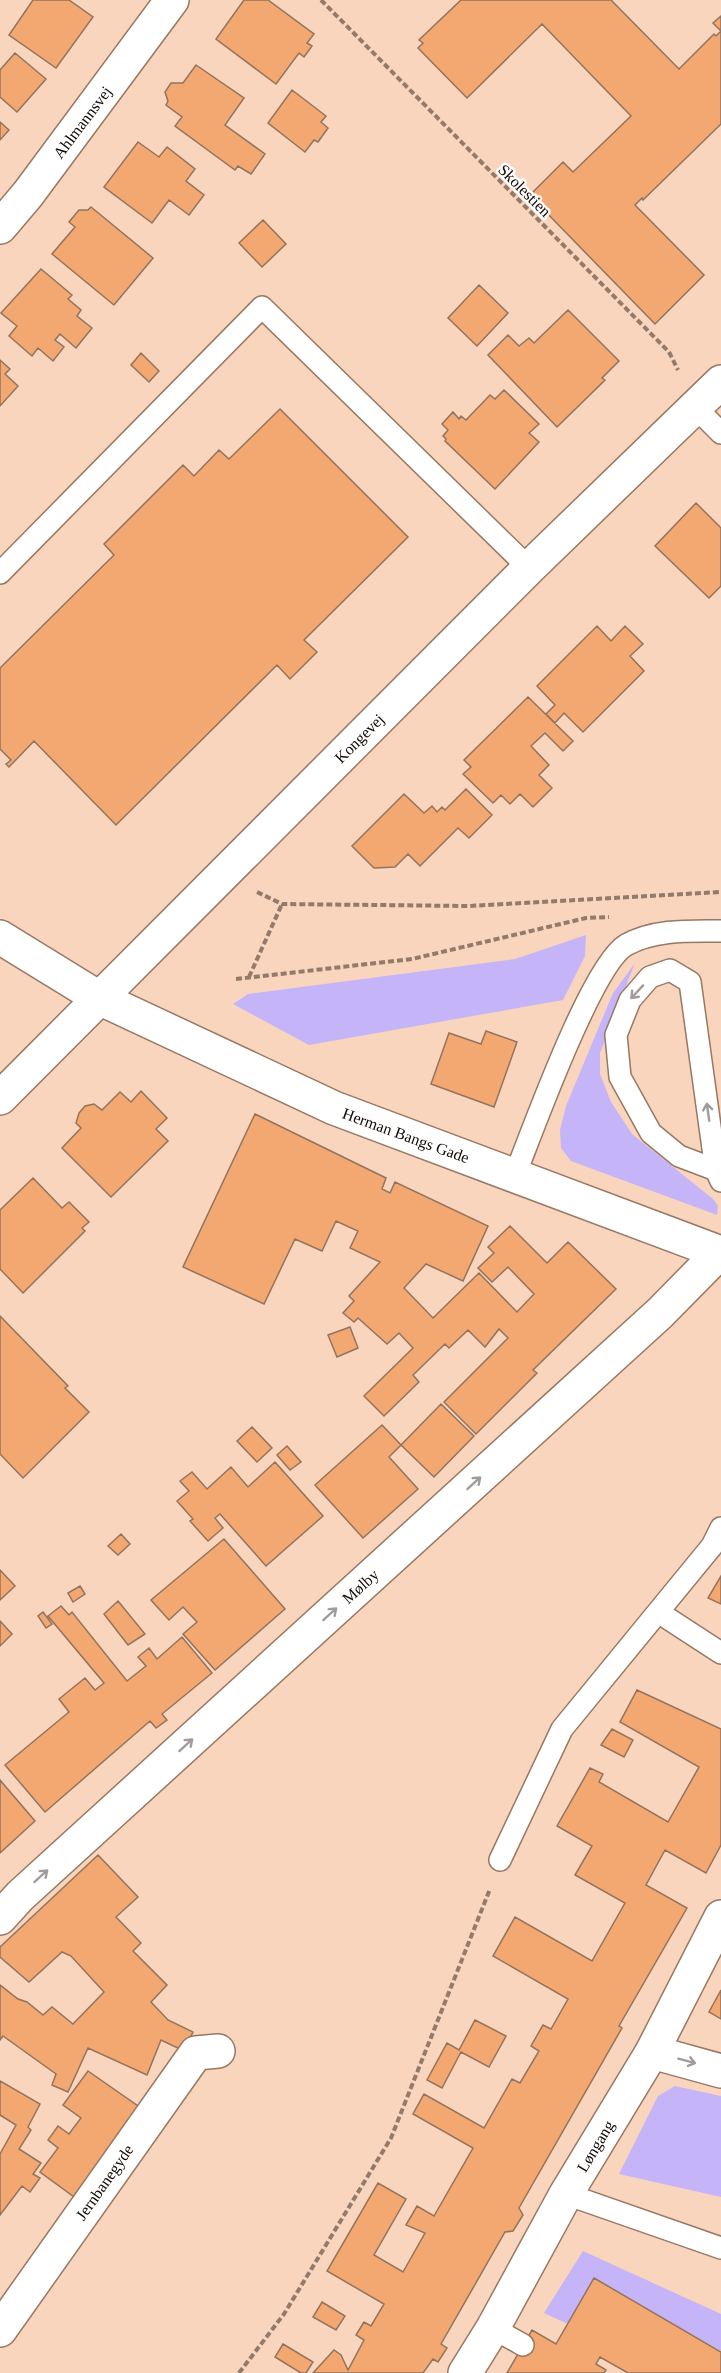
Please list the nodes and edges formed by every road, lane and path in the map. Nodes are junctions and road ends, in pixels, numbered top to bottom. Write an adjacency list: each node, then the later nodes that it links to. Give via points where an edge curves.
1 (321, 0): 5 (path, Skolestien, via 669,352)
2 (159, 5): 3 (street, Ahlmannsvej, via 28,194)
3 (0, 227)
4 (721, 382): 5 (street, Kongevej)
5 (696, 408): 6 (lane); 7 (street, Kongevej)
6 (721, 433)
7 (529, 568): 8 (lane, via 262,307); 9 (street, Kongevej)
8 (0, 573)
9 (222, 876): 11 (path); 17 (street, Kongevej)
10 (721, 892): 11 (path, via 469,906)
11 (282, 903): 15 (path)
12 (619, 916): 15 (path, via 586,918 412,959)
13 (721, 931): 19 (lane, via 654,934 625,945 608,965 585,1005)
14 (0, 937): 17 (street, Herman Bangs Gade)
15 (249, 977): 16 (path)
16 (236, 979)
17 (99, 998): 18 (street, Kongevej); 19 (street, Herman Bangs Gade, via 334,1108)
18 (0, 1098)
19 (515, 1175): 21 (street, Herman Bangs Gade)
20 (718, 1175): 20 (lane, one-way to 20, via 690,982 670,970 650,978 630,999 616,1035 620,1077 651,1133 679,1156)
21 (720, 1251): 27 (street, Mølby, one-way to 21, via 660,1313)
22 (721, 1528): 23 (lane, via 712,1546)
23 (658, 1612): 24 (lane); 25 (lane, via 562,1729)
24 (721, 1653)
25 (500, 1860): 36 (path, via 391,2138 284,2314)
26 (721, 1917): 29 (street, Løngang)
27 (0, 1918)
28 (218, 2051): 34 (street, Jernbanegyde, via 196,2053)
29 (652, 2052): 30 (street, one-way to 30); 31 (street, Løngang)
30 (721, 2071)
31 (566, 2194): 32 (lane); 33 (street, Løngang)
32 (721, 2248)
33 (493, 2328): 35 (lane); 37 (street, Løngang)
34 (0, 2330)
35 (523, 2345)
36 (239, 2373)
37 (465, 2373)

